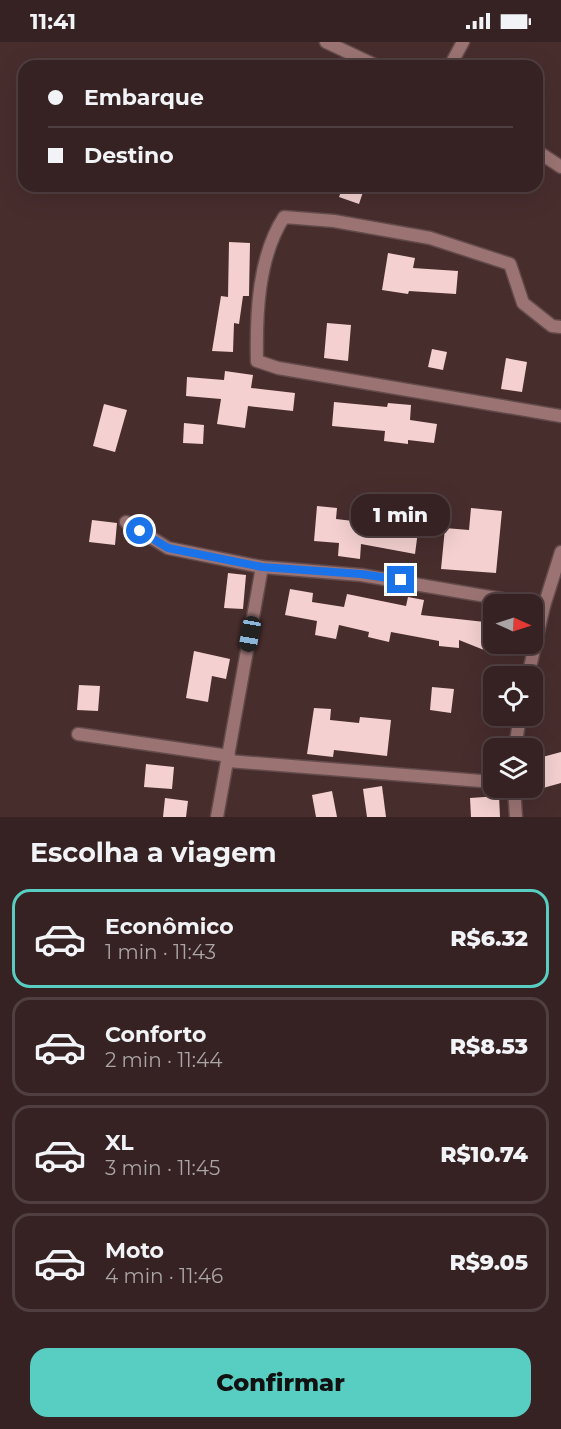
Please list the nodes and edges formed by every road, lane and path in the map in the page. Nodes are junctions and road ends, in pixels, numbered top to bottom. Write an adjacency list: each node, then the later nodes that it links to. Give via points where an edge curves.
1 (326, 42): 3 (street)
2 (463, 42): 4 (street)
3 (364, 60)
4 (453, 60)
5 (543, 155): 6 (street)
6 (561, 167)
7 (561, 327): 8 (street, via 552,326 523,303 510,264 430,238 334,221 284,217 272,235 256,316 257,361 278,368)
8 (561, 416)
9 (126, 522): 11 (street, via 168,548)
10 (561, 552): 12 (street)
11 (262, 567): 12 (street, via 361,574); 15 (street)
12 (544, 606): 13 (street)
13 (530, 666)
14 (78, 734): 15 (street)
15 (229, 758): 16 (street); 18 (street)
16 (483, 781)
17 (515, 798): 19 (street)
18 (217, 817)
19 (516, 817)

